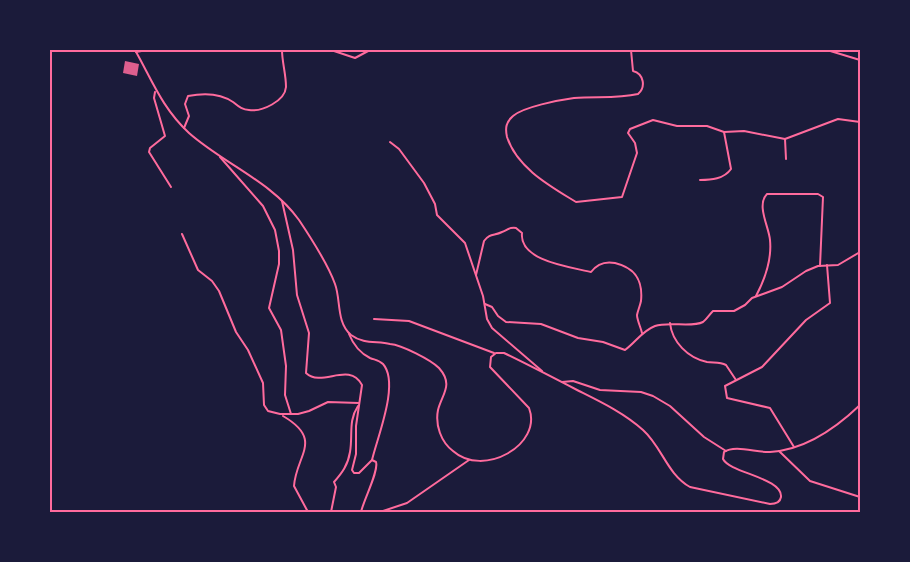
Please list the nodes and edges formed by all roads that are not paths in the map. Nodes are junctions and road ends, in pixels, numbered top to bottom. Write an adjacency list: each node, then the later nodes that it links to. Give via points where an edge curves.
1 (147, 50): 7 (street)
2 (282, 50): 11 (street, via 286,86 280,98 250,111 220,96 188,96 185,104 189,119)
3 (331, 50): 4 (street, via 352,58)
4 (370, 50)
5 (631, 50): 12 (street, via 633,71 643,79 638,94 573,98 522,111 509,120 506,128 519,160 576,202 622,197 637,153 628,133 630,129 653,120 677,126 707,126)
6 (827, 50): 8 (street)
7 (135, 51): 9 (street)
8 (860, 60)
9 (155, 90): 11 (street); 18 (street, via 165,136 149,152)
10 (861, 122): 13 (street, via 838,119)
11 (184, 128): 15 (street)
12 (724, 132): 13 (street, via 744,131); 17 (street, via 731,169 726,175)
13 (785, 139): 16 (street)
14 (390, 142): 24 (street, via 424,183 437,215 465,243)
15 (218, 155): 19 (street); 38 (street, via 263,206 275,230 279,264 269,305 281,330 285,394)
16 (786, 159)
17 (700, 180)
18 (171, 187)
19 (281, 200): 29 (street, via 303,226 335,284 342,322); 35 (street, via 293,250 297,295 309,333 306,374 314,378 352,375 362,385)
20 (182, 234): 37 (street, via 198,270 218,287 263,383 265,407)
21 (861, 252): 22 (street, via 838,265)
22 (827, 265): 23 (street); 33 (street, via 830,303 806,320 767,363)
23 (820, 266): 25 (street); 25 (street, via 823,197 767,194 762,204 770,254)
24 (476, 275): 26 (street); 30 (street, via 487,237 516,228 522,233 522,243 528,251 560,265 591,272 601,264 613,263 633,271 641,283 637,315)
25 (756, 297): 28 (street, via 734,311 713,311 701,323)
26 (485, 304): 30 (street, via 506,322 541,324 623,350); 32 (street, via 494,331)
27 (374, 320): 31 (street, via 409,321)
28 (670, 323): 30 (street); 33 (street, via 674,338 684,350 703,361 726,365)
29 (348, 332): 42 (street, via 360,351 383,364 389,377 387,403); 43 (street, via 362,340 397,345 440,369 447,387 438,409 440,433 452,451)
30 (642, 333)
31 (495, 353): 32 (street, via 504,353); 43 (street, via 490,367 527,406 530,424 506,455 490,461)
32 (546, 374): 34 (street)
33 (736, 380): 39 (street, via 725,386 727,398 770,408)
34 (562, 382): 40 (street, via 653,396); 40 (street, via 642,429 675,475 690,487 770,504 778,501 780,492 771,484 724,463)
35 (359, 403): 38 (street, via 328,402); 42 (street, via 352,470 359,473); 46 (street, via 351,416 350,453 334,482)
36 (861, 405): 39 (street, via 824,434)
37 (280, 414): 38 (street); 45 (street, via 294,423 305,439 305,452 294,483)
38 (291, 414)
39 (794, 447): 41 (street)
40 (726, 451): 41 (street)
41 (779, 451): 44 (street, via 810,481)
42 (372, 460): 47 (street, via 377,463 377,471)
43 (469, 460): 48 (street, via 407,503)
44 (861, 497)
45 (308, 513)
46 (331, 513)
47 (361, 513)
48 (380, 513)

